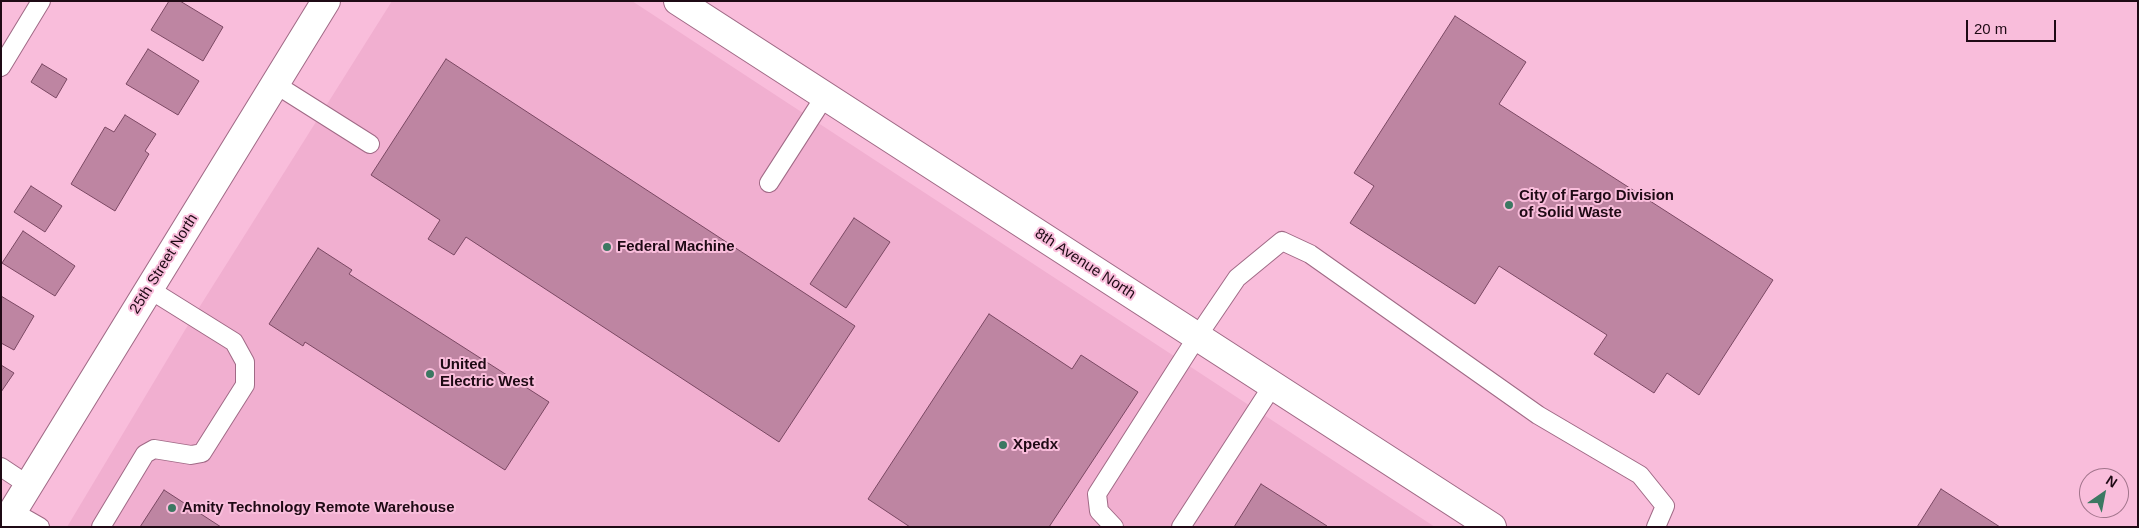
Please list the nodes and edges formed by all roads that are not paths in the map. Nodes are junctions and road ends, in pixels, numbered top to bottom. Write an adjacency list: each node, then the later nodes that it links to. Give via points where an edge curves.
1 (41, 1): 4 (lane)
2 (678, 1): 6 (street, 8th Avenue North)
3 (323, 2): 5 (street, 25th Street North)
4 (1, 67)
5 (275, 84): 7 (lane); 9 (street, 25th Street North)
6 (825, 96): 8 (lane); 10 (street, 8th Avenue North)
7 (370, 144)
8 (769, 183)
9 (149, 290): 13 (street, 25th Street North); 16 (lane, via 234,342 245,362 245,385 202,453 190,456 154,449 145,454)
10 (1197, 337): 11 (street, 8th Avenue North); 17 (lane, via 1097,494 1100,510); 20 (lane, via 1237,278 1282,241 1310,254 1538,415 1640,475 1665,506)
11 (1273, 385): 18 (lane); 19 (street, 8th Avenue North)
12 (1, 467): 13 (lane)
13 (28, 485): 14 (street, 25th Street North)
14 (7, 519): 15 (lane)
15 (40, 527)
16 (101, 527)
17 (1114, 527)
18 (1181, 527)
19 (1492, 527)
20 (1656, 527)

